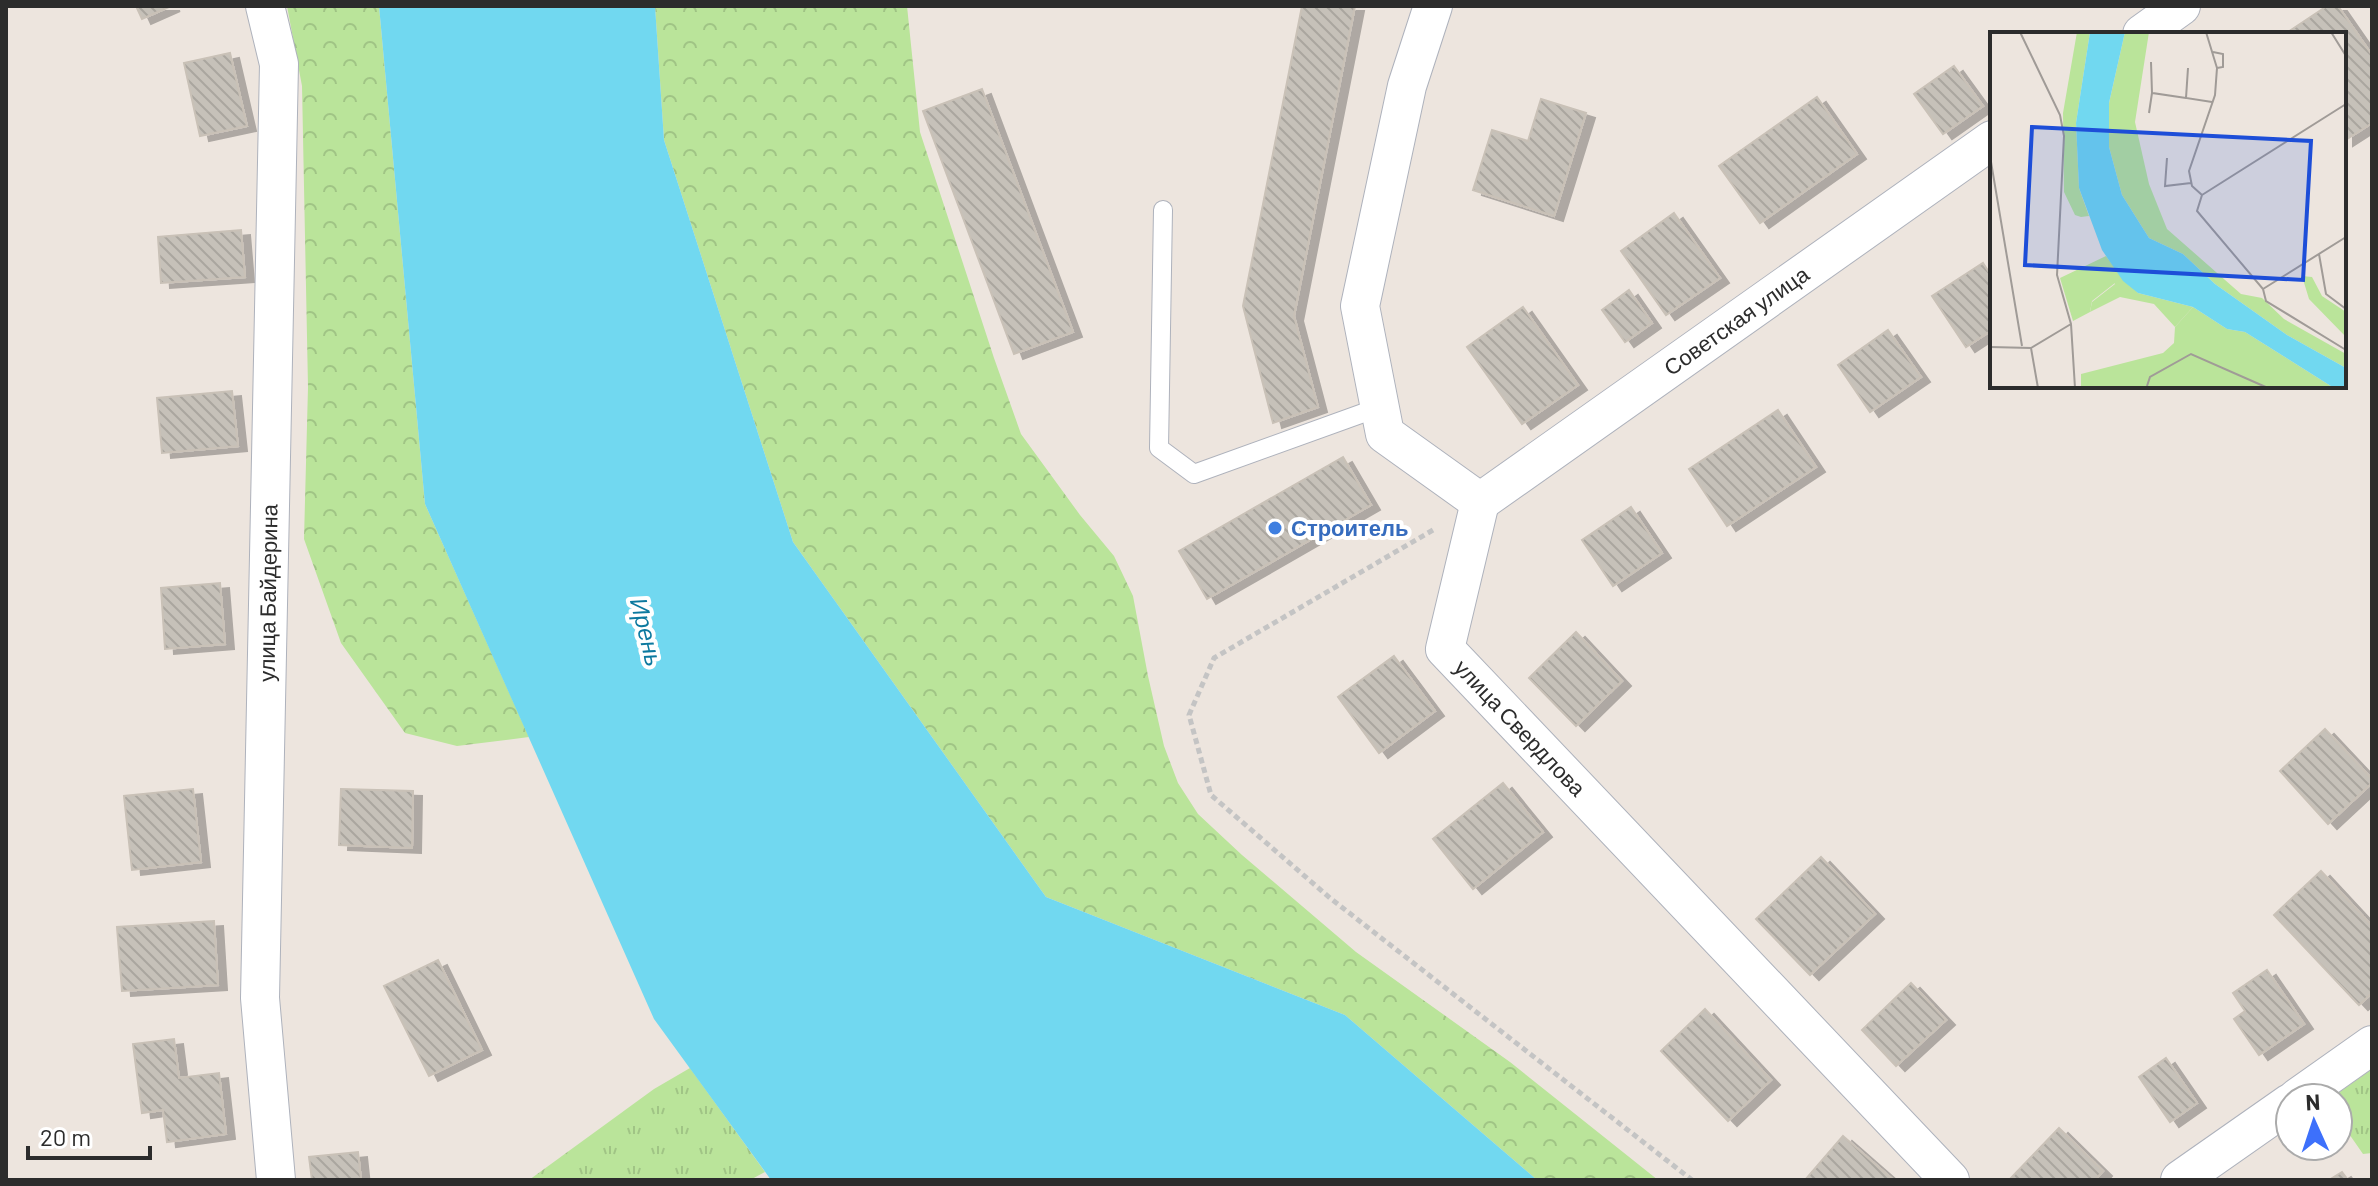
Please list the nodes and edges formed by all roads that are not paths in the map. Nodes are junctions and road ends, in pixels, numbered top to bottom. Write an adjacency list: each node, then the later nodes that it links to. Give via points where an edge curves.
1 (265, 6): 12 (street, улица Байдерина, via 279,64 260,998)
2 (1433, 6): 7 (street, via 1407,86 1360,306)
3 (2181, 6): 4 (street)
4 (2145, 32)
5 (1990, 141): 8 (street, Советская улица)
6 (1163, 210): 7 (lane, via 1159,448 1194,474)
7 (1380, 407): 8 (street, via 1385,434)
8 (1480, 502): 13 (street, улица Свердлова, via 1445,649)
9 (2372, 1045): 10 (street)
10 (2320, 1082)
11 (2274, 1114): 14 (street)
12 (276, 1180)
13 (1950, 1180)
14 (2180, 1180)

